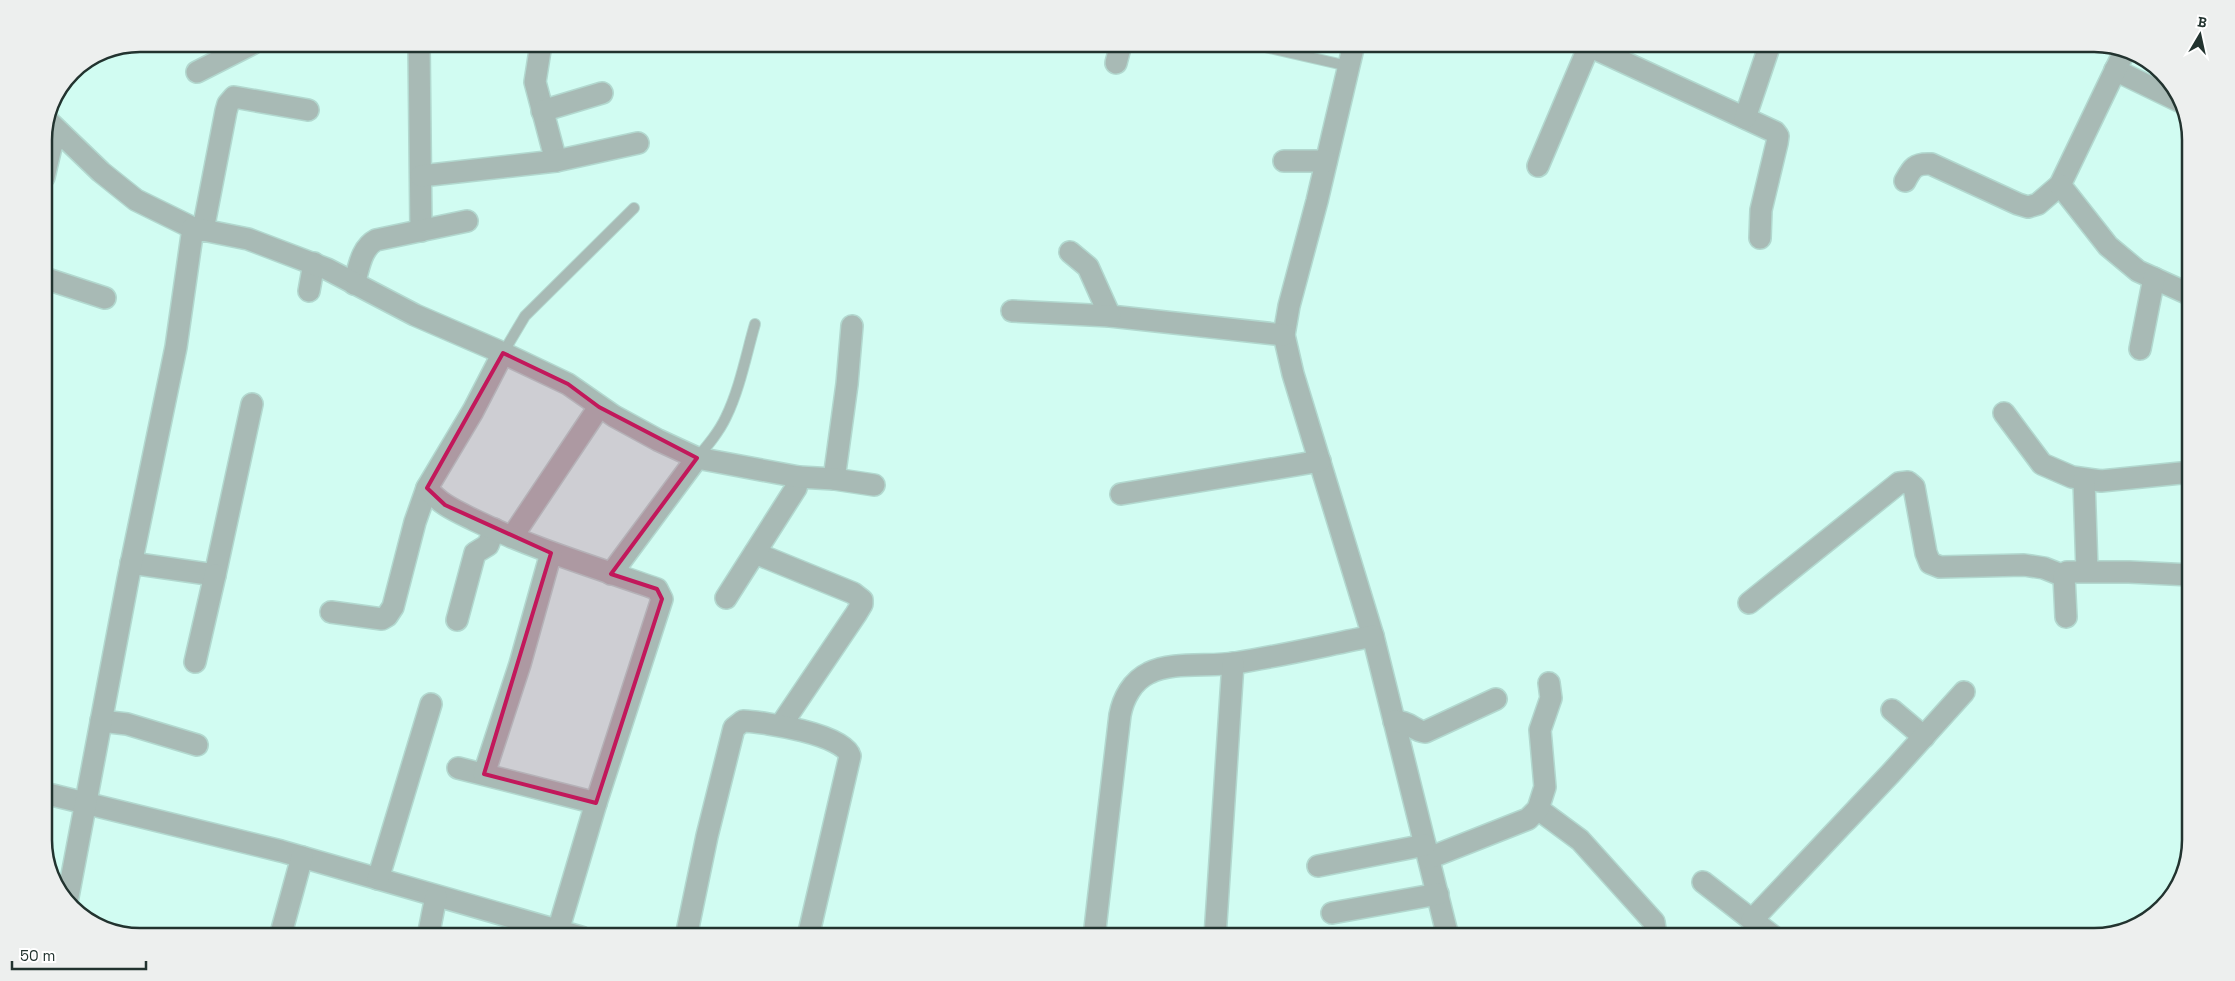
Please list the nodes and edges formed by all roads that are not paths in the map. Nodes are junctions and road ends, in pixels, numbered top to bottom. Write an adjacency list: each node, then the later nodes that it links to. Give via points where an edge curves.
1 (236, 52): 12 (street)
2 (419, 52): 24 (street)
3 (540, 52): 16 (street, via 535,82)
4 (1287, 52): 10 (lane)
5 (1352, 52): 10 (street)
6 (1584, 52): 23 (street)
7 (1602, 52): 17 (street)
8 (1767, 52): 17 (street)
9 (2122, 57): 11 (street)
10 (1348, 66): 22 (street)
11 (2116, 70): 14 (street); 26 (street)
12 (197, 72)
13 (602, 93): 16 (street)
14 (2171, 97)
15 (308, 110): 29 (street, via 234,97 230,99)
16 (542, 111): 20 (street)
17 (1745, 118): 31 (street, via 1778,136 1761,210)
18 (54, 128): 29 (street, via 136,200)
19 (638, 143): 20 (street)
20 (556, 161): 24 (street)
21 (1284, 161): 22 (street)
22 (1326, 161): 44 (street, via 1288,306)
23 (1538, 166)
24 (421, 176): 30 (street)
25 (1904, 181): 26 (street, via 1912,167 1931,164 2028,207 2038,204)
26 (2060, 185): 34 (street, via 2108,246 2138,271)
27 (634, 208): 46 (lane, via 525,316)
28 (467, 221): 30 (street)
29 (198, 229): 33 (street, via 248,239); 62 (street)
30 (421, 231): 36 (street, via 369,244)
31 (1760, 238)
32 (1070, 252): 41 (street, via 1088,267)
33 (314, 263): 36 (street); 37 (street)
34 (2154, 278): 38 (street); 45 (street)
35 (53, 281): 39 (street)
36 (354, 284): 46 (street)
37 (308, 291)
38 (2182, 291)
39 (105, 298)
40 (1012, 311): 41 (street)
41 (1110, 316): 44 (street)
42 (755, 324): 50 (lane, via 726,418)
43 (852, 326): 54 (street)
44 (1284, 334): 51 (street)
45 (2140, 350)
46 (503, 353): 48 (street, via 568,384); 57 (street)
47 (252, 404): 65 (street)
48 (599, 407): 50 (street); 59 (street)
49 (2004, 413): 55 (street, via 2042,464)
50 (697, 458): 53 (street); 64 (street)
51 (1320, 462): 58 (street); 73 (street)
52 (2182, 473): 55 (street)
53 (799, 477): 54 (street); 61 (street, via 796,488)
54 (834, 479): 56 (street)
55 (2084, 480): 63 (street)
56 (874, 485)
57 (427, 488): 59 (street, via 445,505); 70 (street, via 391,612 382,619)
58 (1121, 494)
59 (503, 533): 60 (street); 72 (street, via 475,553)
60 (551, 553): 64 (street); 87 (street, via 520,664)
61 (755, 553): 68 (street); 83 (street, via 853,593 862,600 856,614)
62 (131, 563): 65 (street); 81 (street)
63 (2087, 571): 66 (street); 67 (street, via 2066,572)
64 (611, 574): 89 (street, via 657,589 662,599)
65 (215, 575): 74 (street)
66 (2182, 575)
67 (2064, 576): 69 (street, via 2024,565 1940,567 1930,563 1914,488 1908,482 1899,483); 71 (street)
68 (726, 598)
69 (1749, 603)
70 (331, 612)
71 (2066, 617)
72 (457, 620)
73 (1373, 636): 75 (street); 82 (street)
74 (195, 662)
75 (1233, 663): 108 (street, via 1171,667 1148,673 1124,699); 109 (street)
76 (1550, 683): 91 (street, via 1551,698 1540,730 1545,787)
77 (1964, 692): 84 (street)
78 (1496, 699): 82 (street, via 1425,732 1410,723)
79 (431, 704): 95 (street)
80 (1892, 710): 84 (street)
81 (101, 721): 85 (street, via 127,724); 90 (street)
82 (1394, 721): 92 (street)
83 (781, 724): 106 (street, via 743,721 734,728); 107 (street, via 839,743 845,746 850,756)
84 (1924, 737): 101 (street)
85 (198, 745)
86 (458, 768): 87 (street)
87 (484, 774): 89 (street)
88 (53, 795): 90 (street)
89 (596, 803): 105 (street)
90 (85, 804): 93 (street); 97 (street)
91 (1538, 809): 92 (street, via 1528,819); 111 (street, via 1580,840 1654,922)
92 (1427, 851): 94 (street); 98 (street)
93 (302, 857): 95 (street); 102 (street)
94 (1318, 866)
95 (378, 879): 99 (street)
96 (1703, 882): 101 (street)
97 (68, 891)
98 (1438, 894): 100 (street); 110 (street)
99 (436, 896): 103 (street); 104 (street)
100 (1332, 913)
101 (1752, 920): 112 (street)
102 (282, 928)
103 (430, 928)
104 (548, 928)
105 (559, 928)
106 (688, 928)
107 (810, 928)
108 (1095, 928)
109 (1216, 928)
110 (1446, 928)
111 (1655, 928)
112 (1762, 928)

